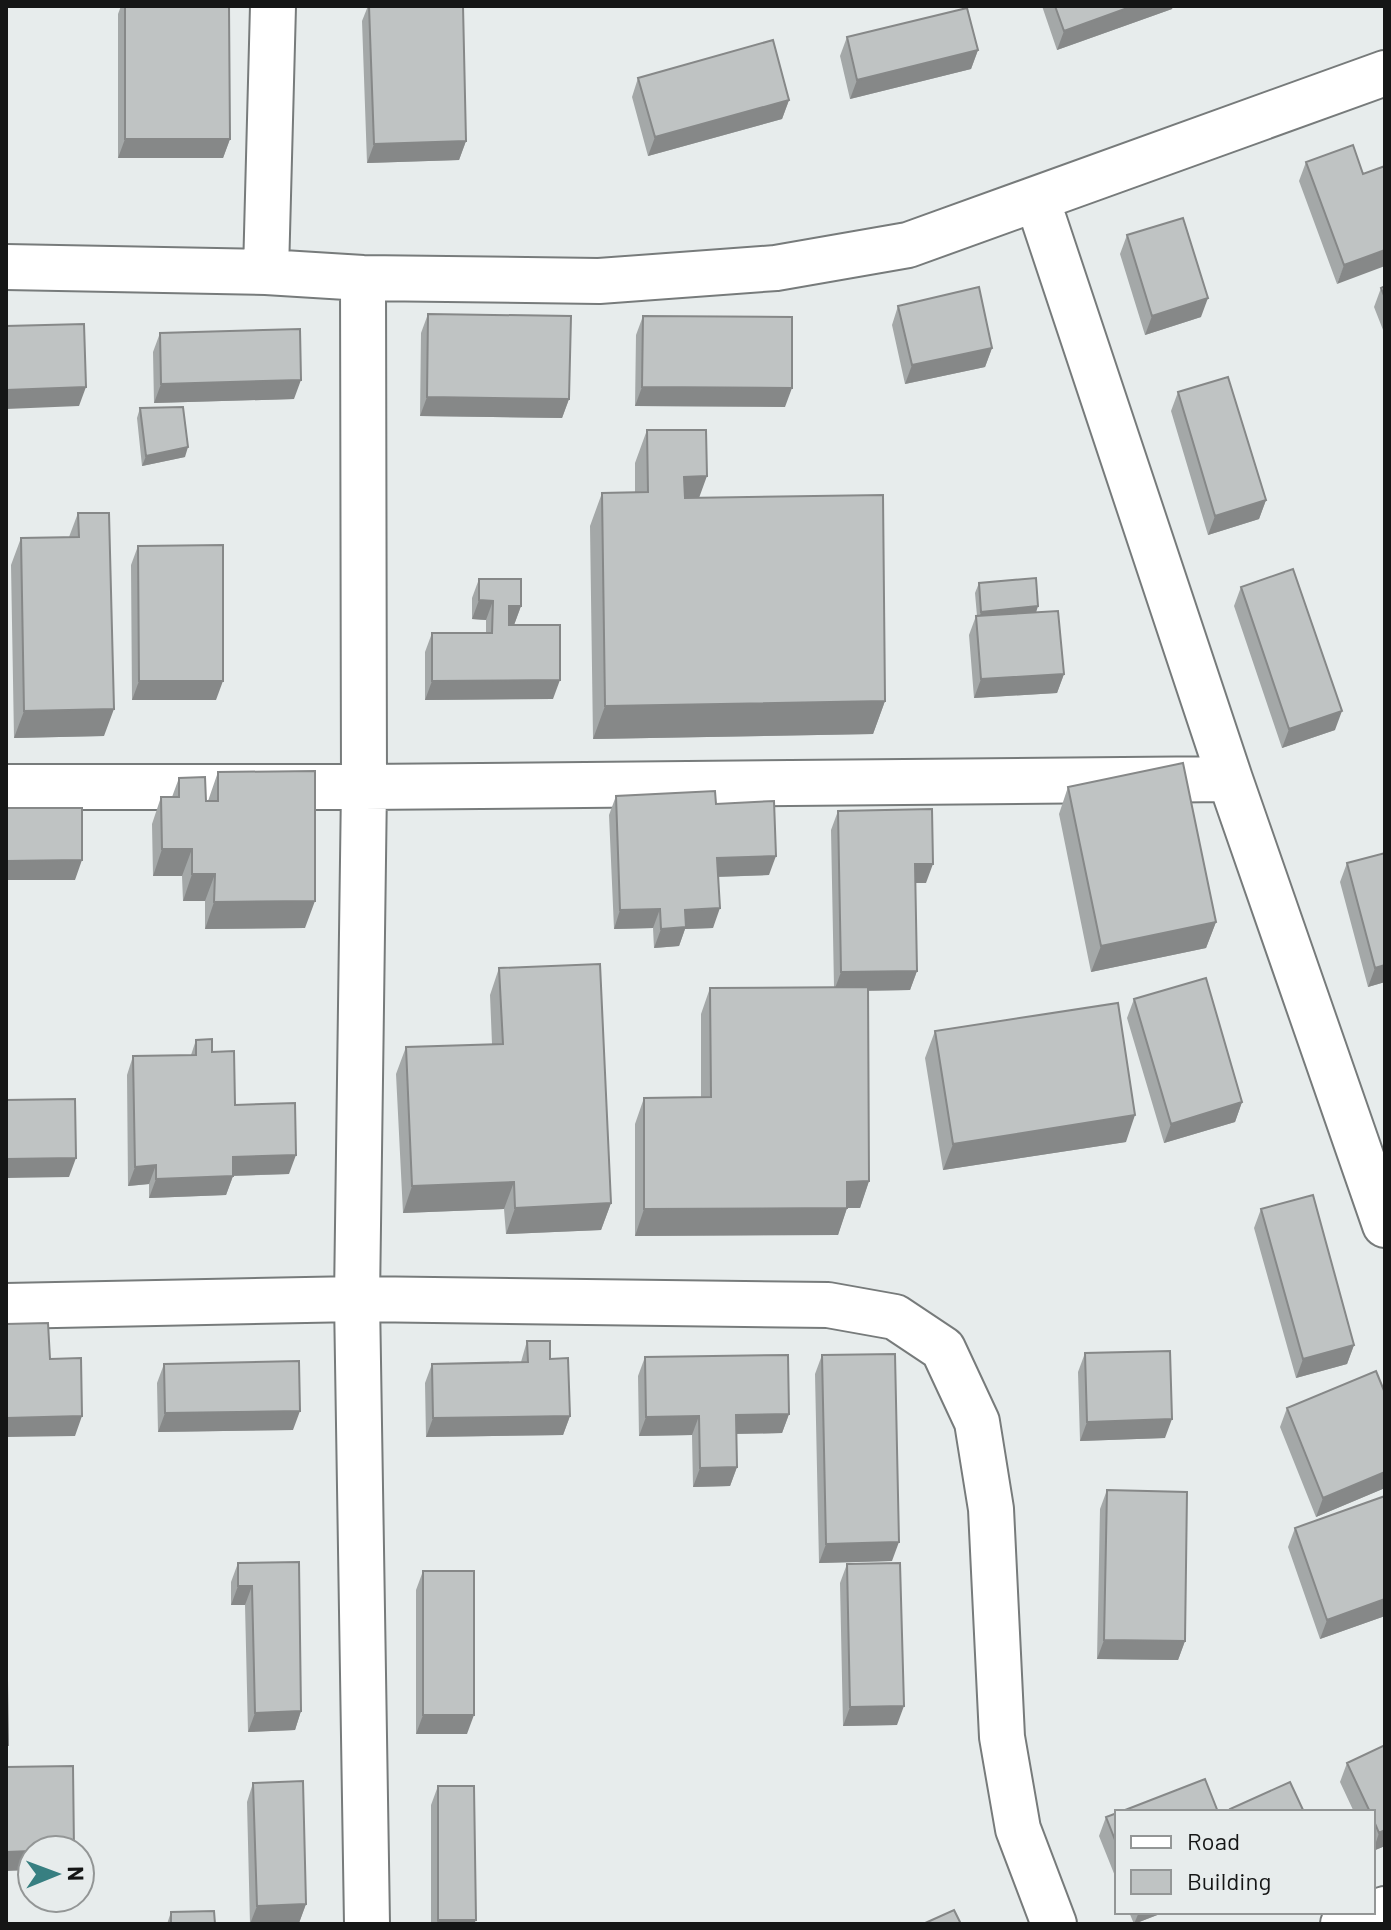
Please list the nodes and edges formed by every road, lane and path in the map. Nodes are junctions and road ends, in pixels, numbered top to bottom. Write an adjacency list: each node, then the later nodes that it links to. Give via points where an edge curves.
1 (273, 6): 5 (street)
2 (1385, 73): 3 (street)
3 (1037, 199): 6 (street, via 908,245 776,268 599,281); 7 (street)
4 (6, 267): 5 (street)
5 (266, 272): 6 (street)
6 (363, 278): 9 (street)
7 (1230, 779): 9 (street); 10 (street)
8 (6, 787): 9 (street)
9 (364, 787): 11 (street)
10 (1385, 1225)
11 (357, 1299): 12 (street); 14 (street); 15 (street, via 828,1305 895,1317 943,1349 977,1422 991,1509 1002,1737 1018,1829)
12 (6, 1306)
13 (1371, 1914): 16 (street)
14 (367, 1924)
15 (1054, 1924)
16 (1343, 1924)

